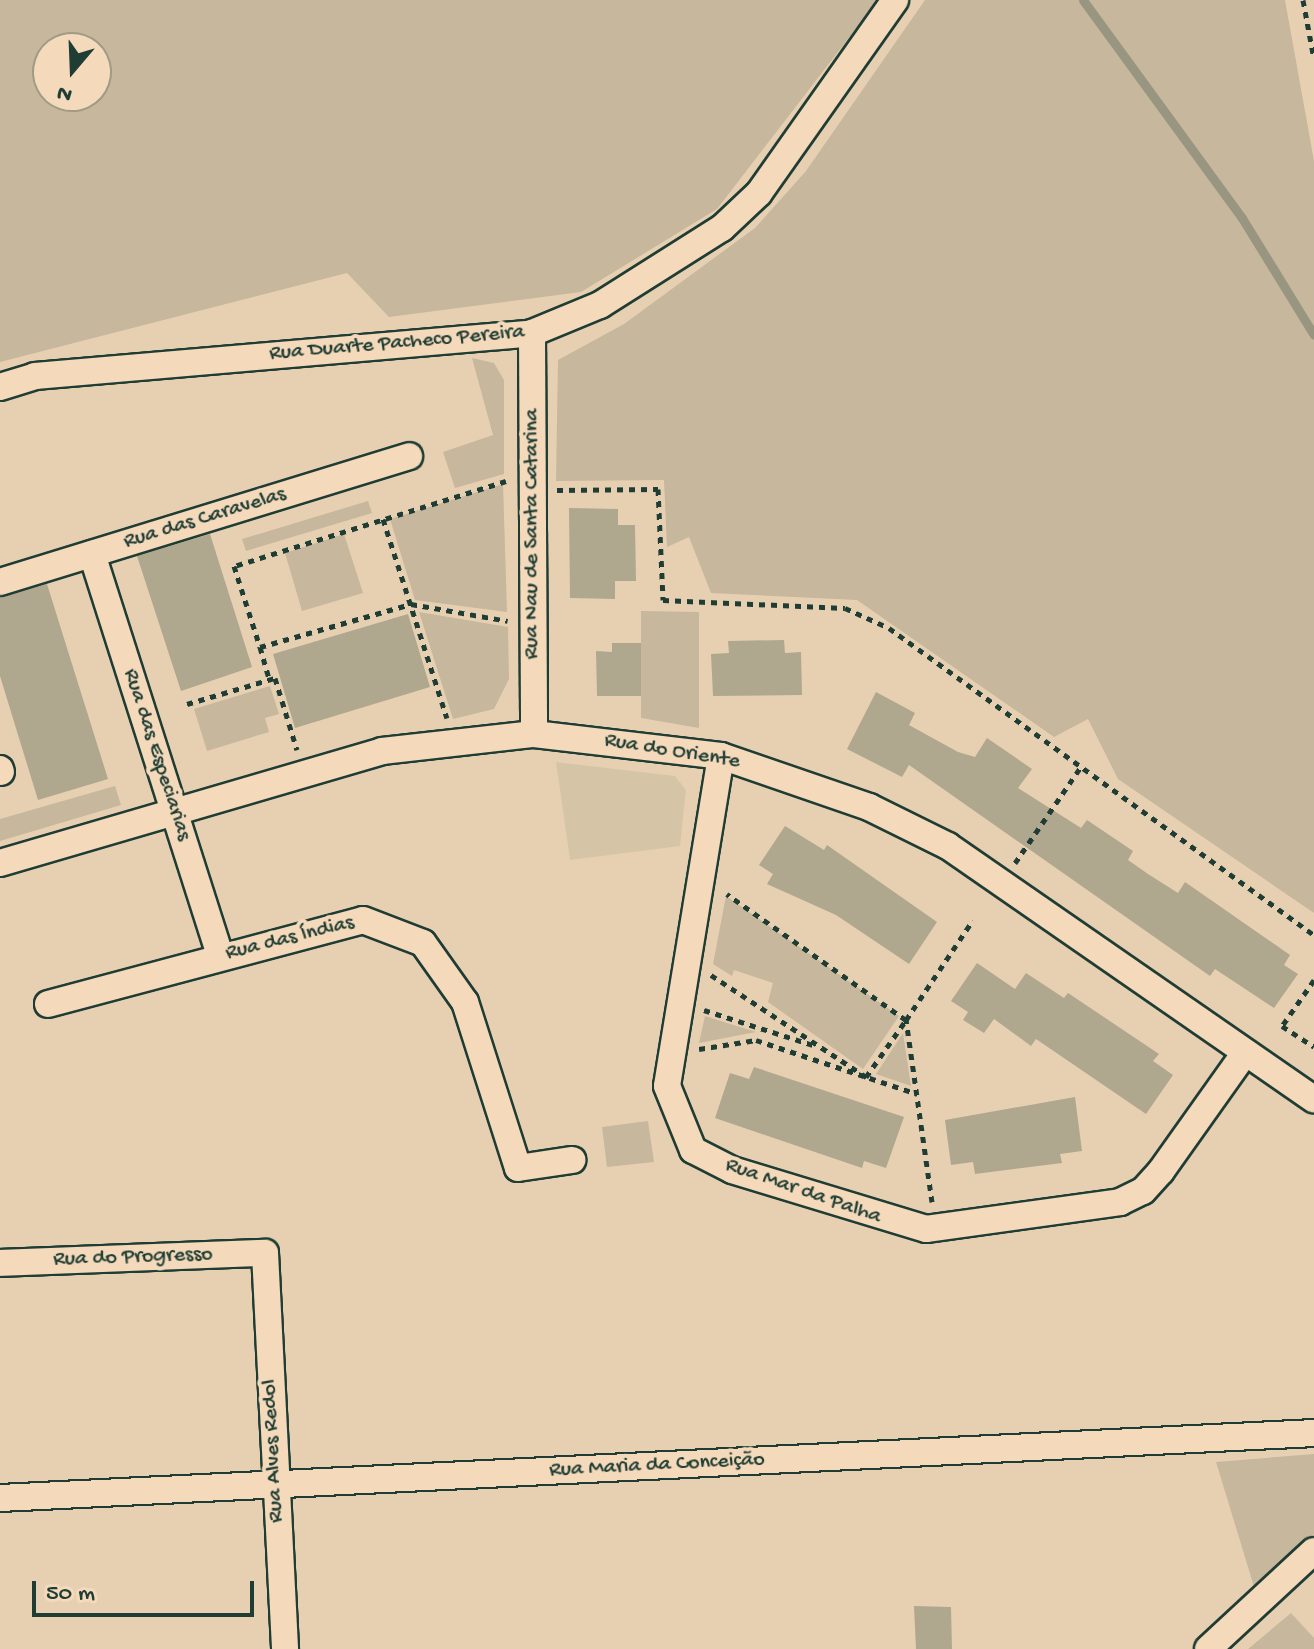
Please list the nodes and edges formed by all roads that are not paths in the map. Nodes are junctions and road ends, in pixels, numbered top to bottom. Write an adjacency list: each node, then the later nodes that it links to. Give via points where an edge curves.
1 (895, 0): 2 (street, Rua Duarte Pacheco Pereira, via 759,193 722,228 600,305)
2 (532, 333): 3 (street, Rua Duarte Pacheco Pereira, via 35,376); 7 (street, Rua Nau de Santa Catarina)
3 (0, 387)
4 (409, 456): 5 (street, Rua das Caravelas)
5 (92, 554): 6 (street, Rua das Caravelas); 9 (street, Rua das Especiarias)
6 (0, 582)
7 (534, 734): 8 (street, Rua do Oriente); 9 (street, Rua do Oriente, via 382,751)
8 (721, 756): 13 (street, Rua do Oriente, via 869,807 948,846); 13 (street, Rua Mar da Palha, via 667,1086 693,1150 732,1170 926,1229 1120,1202 1143,1191 1161,1171)
9 (173, 812): 10 (street, Rua do Oriente); 11 (street, Rua das Especiarias)
10 (0, 863)
11 (220, 955): 12 (street, Rua das Índias); 15 (street, Rua das Índias, via 363,920 423,943 465,1002 518,1168)
12 (48, 1004)
13 (1245, 1053): 14 (street, Rua do Oriente)
14 (1314, 1099)
15 (572, 1160)
16 (265, 1253): 17 (street, Rua do Progresso); 19 (street, Rua Alves Redol)
17 (0, 1263)
18 (1314, 1433): 19 (street, Rua Maria da Conceição)
19 (276, 1485): 20 (street, Rua Maria da Conceição); 22 (street, Rua Alves Redol)
20 (0, 1498)
21 (1314, 1551): 23 (street)
22 (285, 1649)
23 (1208, 1649)

